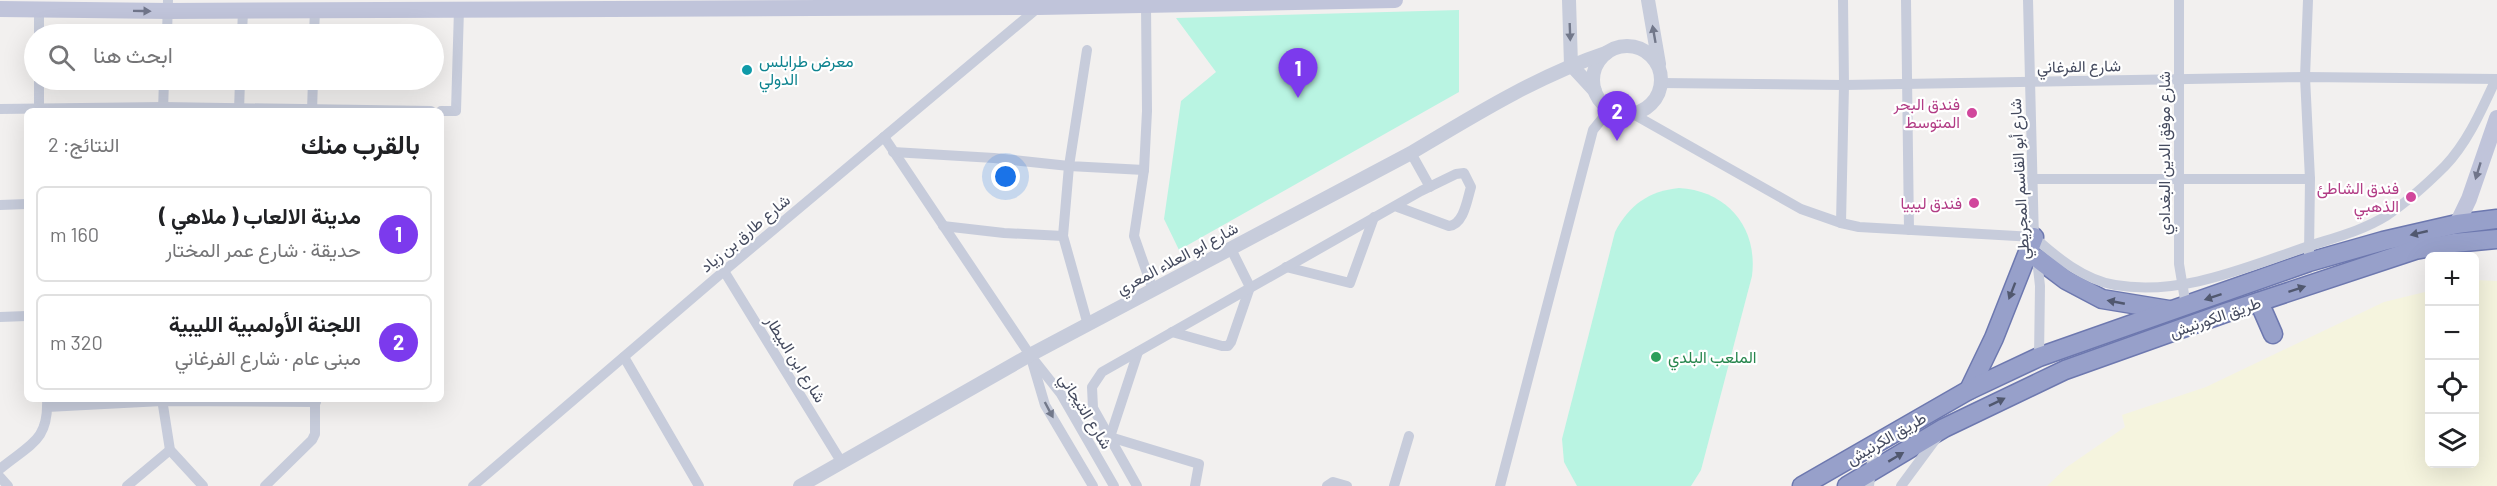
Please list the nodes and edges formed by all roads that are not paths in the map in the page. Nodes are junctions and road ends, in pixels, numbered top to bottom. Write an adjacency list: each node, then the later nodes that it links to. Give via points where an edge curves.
1 (1395, 0): 11 (main road)
2 (1569, 0): 25 (street, one-way to 25)
3 (1648, 0): 26 (street, one-way to 3)
4 (1843, 0): 33 (street)
5 (1906, 0): 32 (street)
6 (2028, 0): 30 (street, شارع أبو القاسم المجريطي)
7 (2179, 0): 28 (street, شارع موفق الدين البغدادي)
8 (2308, 0): 27 (street)
9 (579, 4): 10 (main road); 16 (main road)
10 (907, 4): 13 (main road)
11 (1146, 5): 13 (main road); 53 (street)
12 (168, 6): 15 (main road, one-way to 12); 18 (main road); 20 (street)
13 (1039, 7): 49 (street, شارع طارق بن زياد)
14 (0, 9): 15 (main road)
15 (39, 9): 19 (street)
16 (459, 9): 17 (main road); 46 (street, via 456,111)
17 (315, 10): 18 (main road); 22 (street)
18 (243, 11): 21 (street)
19 (39, 24)
20 (167, 24)
21 (242, 24)
22 (314, 24)
23 (1087, 50): 52 (street)
24 (1606, 53): 25 (street, شارع ابو العلاء المعري); 26 (street, via 1615,48 1636,47 1654,59); 38 (street, via 1594,70)
25 (1571, 65): 38 (street); 51 (street, شارع ابو العلاء المعري)
26 (1659, 69): 31 (street)
27 (2305, 77): 28 (street, شارع الفرغاني); 29 (street, شارع الفرغاني); 56 (street)
28 (2178, 79): 30 (street, شارع الفرغاني); 55 (street, شارع موفق الدين البغدادي)
29 (2497, 79): 71 (street, via 2457,150 2430,180 2387,215)
30 (2030, 82): 32 (street, شارع الفرغاني); 54 (street, شارع أبو القاسم المجريطي)
31 (1661, 83): 33 (street, شارع الفرغاني); 47 (street, via 1655,100)
32 (1907, 83): 33 (street, شارع الفرغاني); 66 (street)
33 (1844, 85): 63 (street)
34 (39, 90): 39 (street)
35 (164, 90): 40 (street)
36 (240, 90): 41 (street)
37 (313, 90): 42 (street)
38 (1595, 91): 45 (street)
39 (39, 108)
40 (163, 108)
41 (239, 108)
42 (312, 108)
43 (0, 109): 44 (street)
44 (24, 110)
45 (1610, 110): 47 (street); 118 (street, via 1593,130)
46 (444, 111)
47 (1633, 114): 63 (street, via 1801,209)
48 (2497, 118): 64 (main road, one-way to 64)
49 (884, 137): 50 (street); 74 (street, شارع طارق بن زياد)
50 (893, 152): 52 (street); 65 (street)
51 (1411, 153): 57 (street); 70 (street, شارع ابو العلاء المعري)
52 (1069, 166): 53 (street); 67 (street)
53 (1144, 170): 77 (street, via 1134,236)
54 (2032, 179): 55 (street); 68 (street, شارع أبو القاسم المجريطي)
55 (2179, 179): 56 (street); 75 (street, شارع موفق الدين البغدادي)
56 (2310, 179): 71 (street)
57 (1430, 187): 60 (street); 60 (street, via 1456,174 1464,173 1468,178 1471,187 1456,226)
58 (24, 204): 59 (street)
59 (0, 205)
60 (1395, 206): 61 (street)
61 (1374, 218): 73 (street); 73 (street, via 1350,283)
62 (2497, 219): 64 (highway, طريق الكورنيش)
63 (1841, 223): 66 (street)
64 (2457, 224): 71 (highway, طريق الكورنيش, one-way to 71)
65 (943, 226): 67 (street); 86 (street)
66 (1909, 230): 68 (street)
67 (1063, 236): 82 (street)
68 (2034, 237): 72 (street, شارع أبو القاسم المجريطي); 75 (street, via 2067,263 2112,285); 89 (highway, one-way to 89)
69 (2497, 239): 78 (highway, طريق الكورنيش, one-way to 69, via 2415,250)
70 (1231, 249): 76 (street); 77 (street, شارع ابو العلاء المعري)
71 (2309, 254): 75 (street); 79 (highway, طريق الكورنيش, one-way to 79)
72 (2037, 258): 79 (highway, one-way to 72, via 2102,299); 88 (street, شارع أبو القاسم المجريطي)
73 (1286, 267): 76 (street)
74 (724, 271): 87 (street, شارع طارق بن زياد); 99 (street, شارع ابن البيطار)
75 (2182, 285): 79 (street, شارع موفق الدين البغدادي)
76 (1250, 287): 83 (street); 83 (street, via 1228,346)
77 (1153, 290): 82 (street, شارع ابو العلاء المعري)
78 (2259, 302): 84 (highway); 94 (highway, طريق الكورنيش, one-way to 78, via 2065,370)
79 (2180, 308): 88 (highway, طريق الكورنيش)
80 (24, 316): 81 (street)
81 (0, 317)
82 (1088, 325): 86 (street, شارع ابو العلاء المعري)
83 (1172, 332): 85 (street)
84 (2273, 334)
85 (1138, 352): 96 (street); 96 (street, via 1102,372 1092,387 1093,408)
86 (1030, 355): 99 (street, شارع ابو العلاء المعري); 101 (street, شارع التيجاني, via 1061,394); 104 (street, شارع التيجاني, one-way to 104, via 1045,405)
87 (624, 357): 109 (street, شارع طارق بن زياد); 110 (street)
88 (2039, 357): 89 (highway, طريق الكورنيش)
89 (1970, 390): 97 (highway, طريق الكرنيش)
90 (85, 402): 93 (street)
91 (162, 402): 98 (street)
92 (316, 402): 108 (street, via 312,440)
93 (47, 403): 100 (street, via 41,435)
94 (1944, 428): 103 (highway, طريق الكرنيش, one-way to 94); 121 (street)
95 (1409, 436): 117 (street)
96 (1110, 437): 113 (street); 114 (street, via 1199,464)
97 (1874, 446): 103 (street); 119 (highway, طريق الكرنيش)
98 (170, 450): 106 (street); 107 (street)
99 (842, 464): 111 (street, شارع ابو العلاء المعري)
100 (0, 469)
101 (1107, 474): 104 (street); 112 (street, شارع التيجاني)
102 (0, 477): 105 (street)
103 (1871, 479): 120 (highway, طريق الكرنيش)
104 (1092, 484)
105 (8, 486)
106 (127, 486)
107 (203, 486)
108 (265, 486)
109 (473, 486)
110 (699, 486)
111 (800, 486)
112 (1114, 486)
113 (1137, 486)
114 (1195, 486)
115 (1327, 486): 116 (street, via 1333,482)
116 (1347, 486)
117 (1394, 486)
118 (1500, 486)
119 (1802, 486)
120 (1847, 486)
121 (1901, 486)

